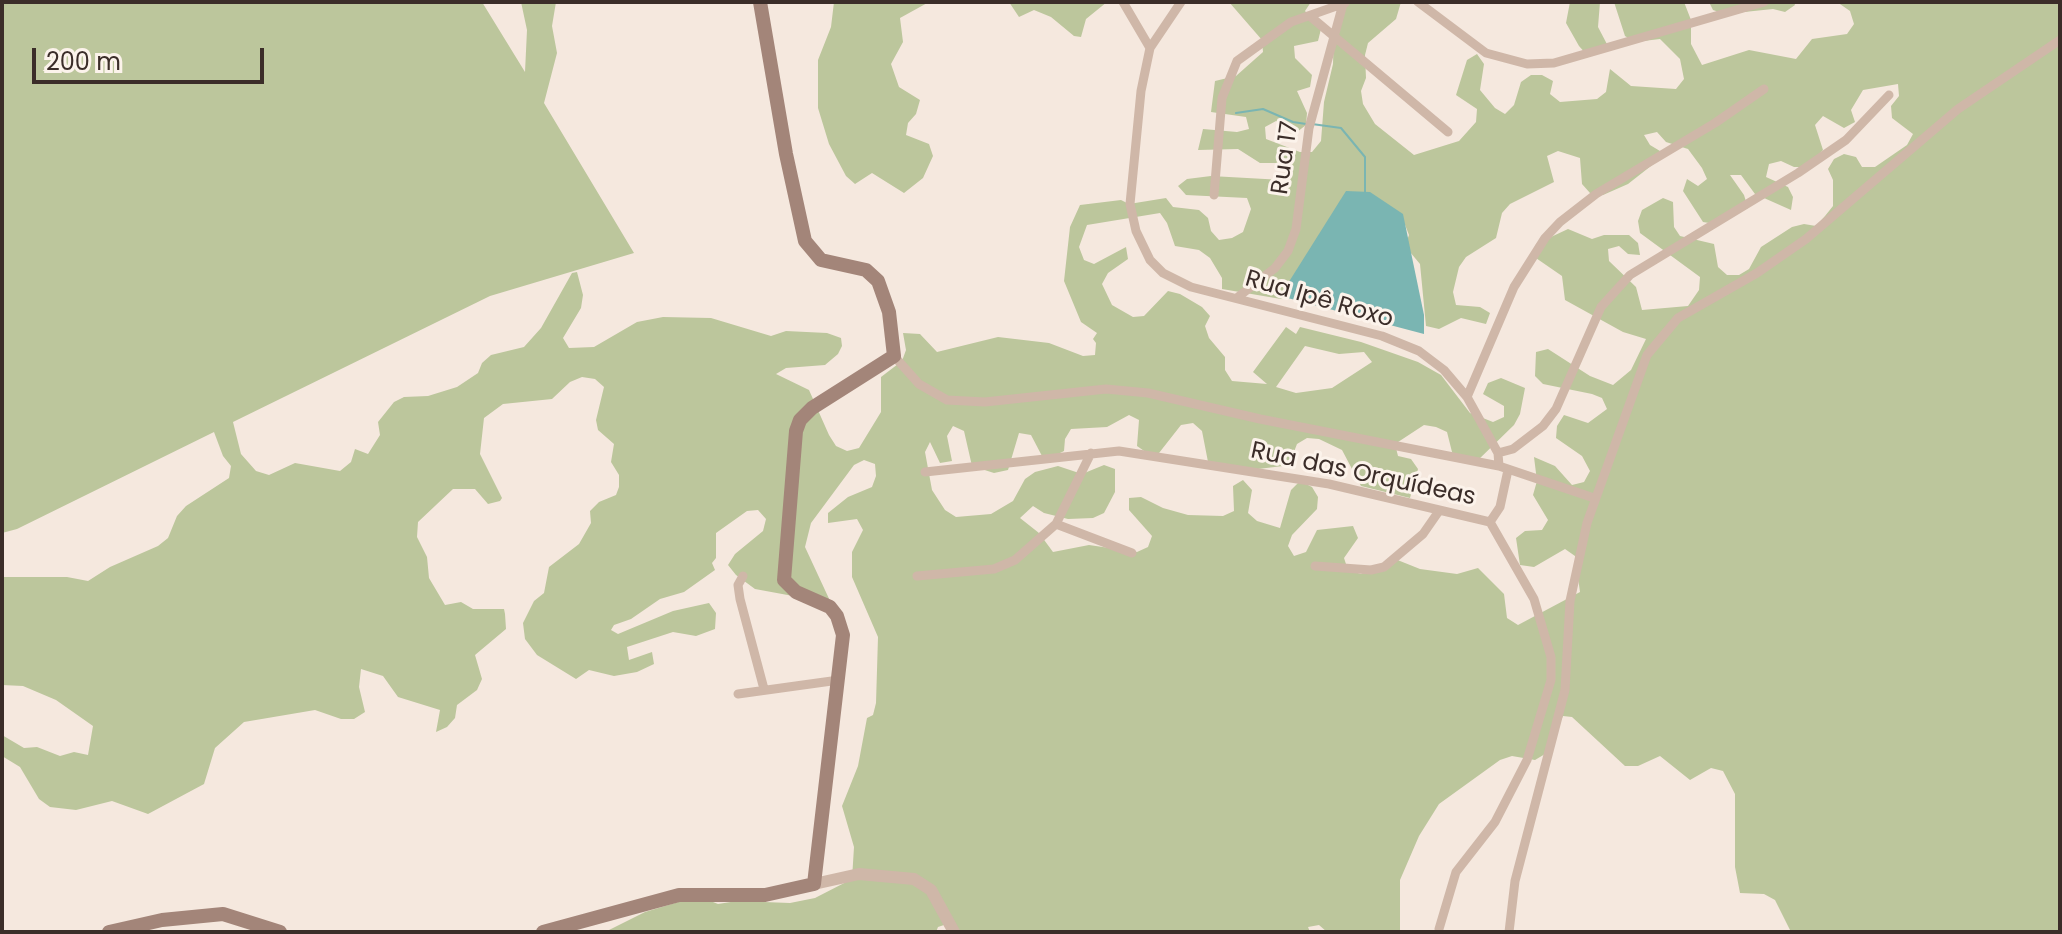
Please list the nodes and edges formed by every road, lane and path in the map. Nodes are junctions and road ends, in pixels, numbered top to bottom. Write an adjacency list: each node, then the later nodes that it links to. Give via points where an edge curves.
1 (760, 2): 16 (main road, via 805,241 821,260 872,274 889,312)
2 (1123, 2): 10 (street)
3 (1181, 2): 10 (street)
4 (1418, 2): 5 (street, via 1486,53 1527,64 1554,63)
5 (1764, 2)
6 (1345, 3): 7 (street); 8 (street, Rua 17)
7 (1311, 17): 8 (street); 14 (street, via 1291,22 1259,43 1237,61 1228,77)
8 (1331, 36): 13 (street); 15 (street, Rua 17, via 1309,128 1296,229 1275,268)
9 (2060, 40): 22 (street, via 1958,109 1806,239 1678,318 1647,355)
10 (1150, 48): 15 (street, Rua Ipê Roxo, via 1130,204 1136,231 1150,260 1177,282)
11 (1764, 89): 17 (street, via 1560,222 1514,287)
12 (1889, 95): 19 (street, via 1846,140 1630,275 1601,307 1556,409 1543,426)
13 (1448, 132)
14 (1214, 195)
15 (1238, 297): 17 (street, Rua Ipê Roxo, via 1419,351)
16 (894, 356): 20 (street, via 933,395 964,403 1106,389 1148,393); 30 (main road, via 812,408 796,431 784,580 837,616 843,635)
17 (1467, 397): 19 (street, Rua Ipê Roxo)
18 (1091, 453): 21 (street, Rua das Orquídeas); 23 (street, Rua das Orquídeas, via 1119,451 1254,471); 25 (street)
19 (1498, 453): 20 (street)
20 (1504, 468): 22 (street); 24 (street, via 1500,507)
21 (925, 472)
22 (1594, 498): 39 (street, via 1570,601 1565,690 1515,881)
23 (1439, 511): 24 (street, Rua das Orquídeas); 27 (street, via 1403,555 1384,567)
24 (1490, 522): 34 (street, Rua das Orquídeas, via 1534,599 1551,657 1551,680 1527,760 1495,822 1456,872)
25 (1056, 524): 26 (street); 29 (street, via 1006,565)
26 (1132, 553)
27 (1315, 566)
28 (743, 576): 31 (street, via 740,599)
29 (917, 576)
30 (839, 680): 31 (street); 33 (main road)
31 (764, 689): 32 (street)
32 (738, 694)
33 (814, 884): 37 (main road, via 765,895 679,895); 38 (street, via 859,874 914,879 931,890)
34 (1439, 929)
35 (109, 932): 36 (main road, via 223,914)
36 (280, 932)
37 (543, 932)
38 (954, 932)
39 (1509, 932)

